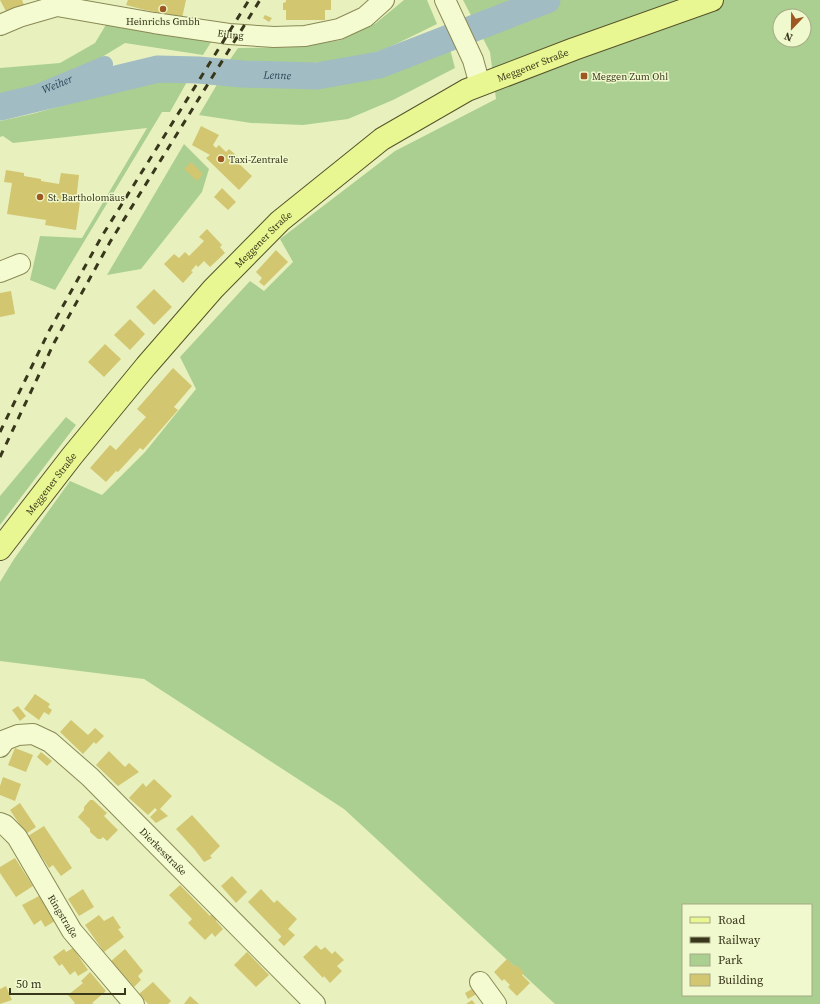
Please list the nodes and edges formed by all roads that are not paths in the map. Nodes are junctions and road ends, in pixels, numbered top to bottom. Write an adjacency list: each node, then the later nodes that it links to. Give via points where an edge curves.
1 (384, 0): 4 (street, Eiling, via 365,17 339,29 305,36 274,37 228,34 154,23)
2 (446, 0): 6 (street, via 473,60)
3 (712, 0): 6 (main road, Meggener Straße)
4 (57, 3): 5 (street, Eiling)
5 (0, 25)
6 (480, 85): 9 (main road, Meggener Straße, via 382,139 275,226 213,289 146,366)
7 (20, 264): 8 (street)
8 (0, 272)
9 (0, 548)
10 (0, 747): 14 (street, Dierkesstraße, via 5,740 18,735 33,734 50,742 90,777)
11 (0, 823): 13 (street, Ringstraße, via 16,837 72,932)
12 (480, 982): 15 (street)
13 (134, 1004)
14 (315, 1004)
15 (496, 1004)

